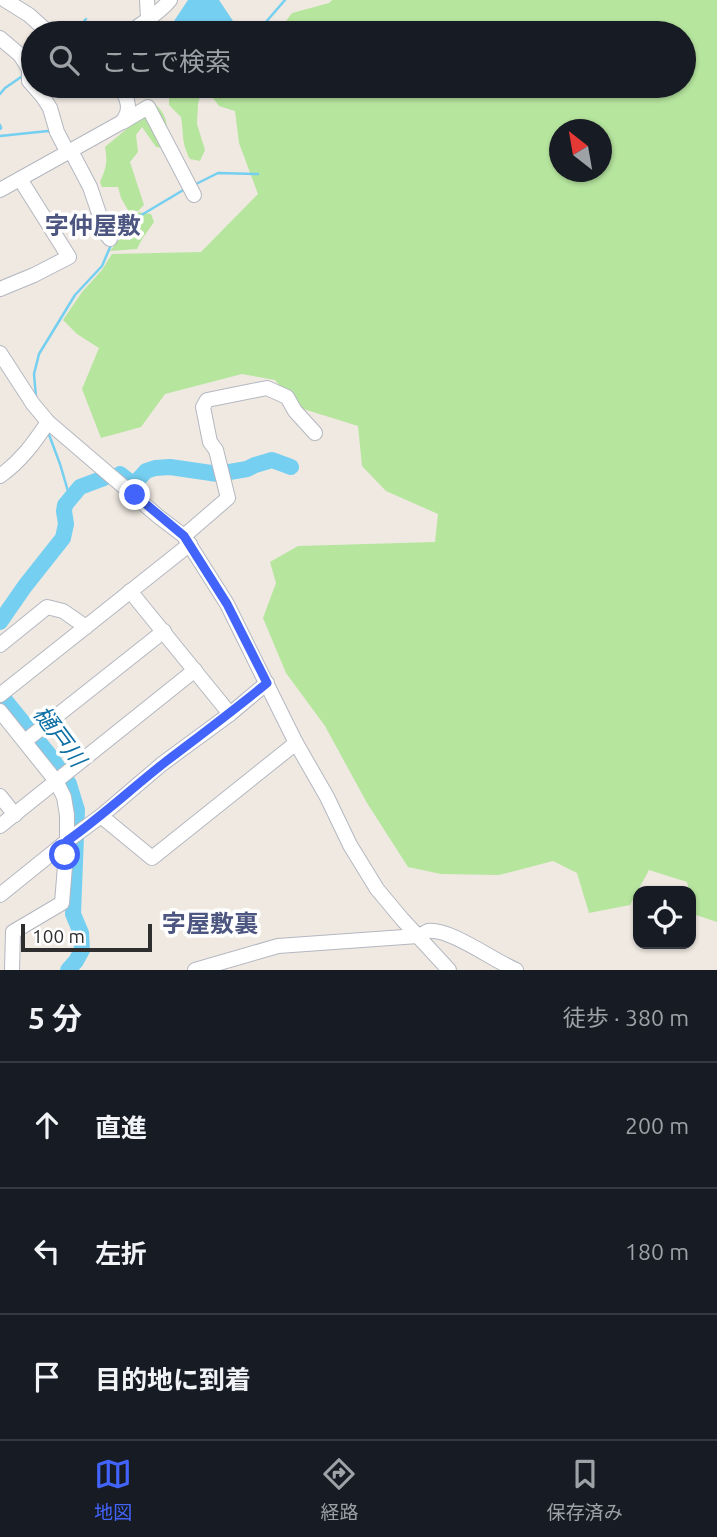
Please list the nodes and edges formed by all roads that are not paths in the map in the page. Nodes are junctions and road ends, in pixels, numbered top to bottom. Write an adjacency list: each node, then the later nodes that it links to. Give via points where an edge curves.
1 (5, 0): 6 (street)
2 (147, 0): 5 (street)
3 (159, 0): 5 (street)
4 (170, 0): 5 (street)
5 (149, 18): 7 (street)
6 (36, 21)
7 (145, 21)
8 (0, 38): 9 (street)
9 (21, 57)
10 (44, 98): 13 (street)
11 (126, 98): 12 (street, via 129,110)
12 (119, 124): 13 (street); 16 (street, via 148,107)
13 (69, 152): 14 (street); 17 (street, via 90,187)
14 (20, 179): 15 (street); 18 (street, via 69,257)
15 (0, 190)
16 (191, 190)
17 (110, 239)
18 (0, 289)
19 (0, 353): 20 (street)
20 (48, 422): 22 (street, via 27,453); 23 (street)
21 (315, 433): 23 (street, via 287,397 267,388 207,400 203,407 210,442 228,498)
22 (0, 476)
23 (187, 540): 24 (street); 29 (street, via 227,604)
24 (130, 591): 25 (street); 26 (street)
25 (86, 627): 27 (street, via 47,607); 30 (street)
26 (164, 631): 28 (street); 33 (street)
27 (0, 645)
28 (195, 670): 32 (street); 35 (street)
29 (267, 683): 32 (street); 34 (street)
30 (3, 689)
31 (0, 711): 33 (street)
32 (230, 714): 38 (street)
33 (30, 736): 35 (street)
34 (296, 743): 38 (street, via 152,858); 42 (street, via 377,889)
35 (62, 777): 37 (street); 40 (street)
36 (0, 796): 37 (street)
37 (15, 814): 39 (street)
38 (101, 816): 40 (street)
39 (0, 826)
40 (67, 841): 41 (street); 43 (street, via 62,903 13,932)
41 (2, 890)
42 (418, 936): 44 (street, via 278,946); 45 (street); 46 (street, via 438,931)
43 (12, 970)
44 (195, 970)
45 (449, 970)
46 (516, 970)

